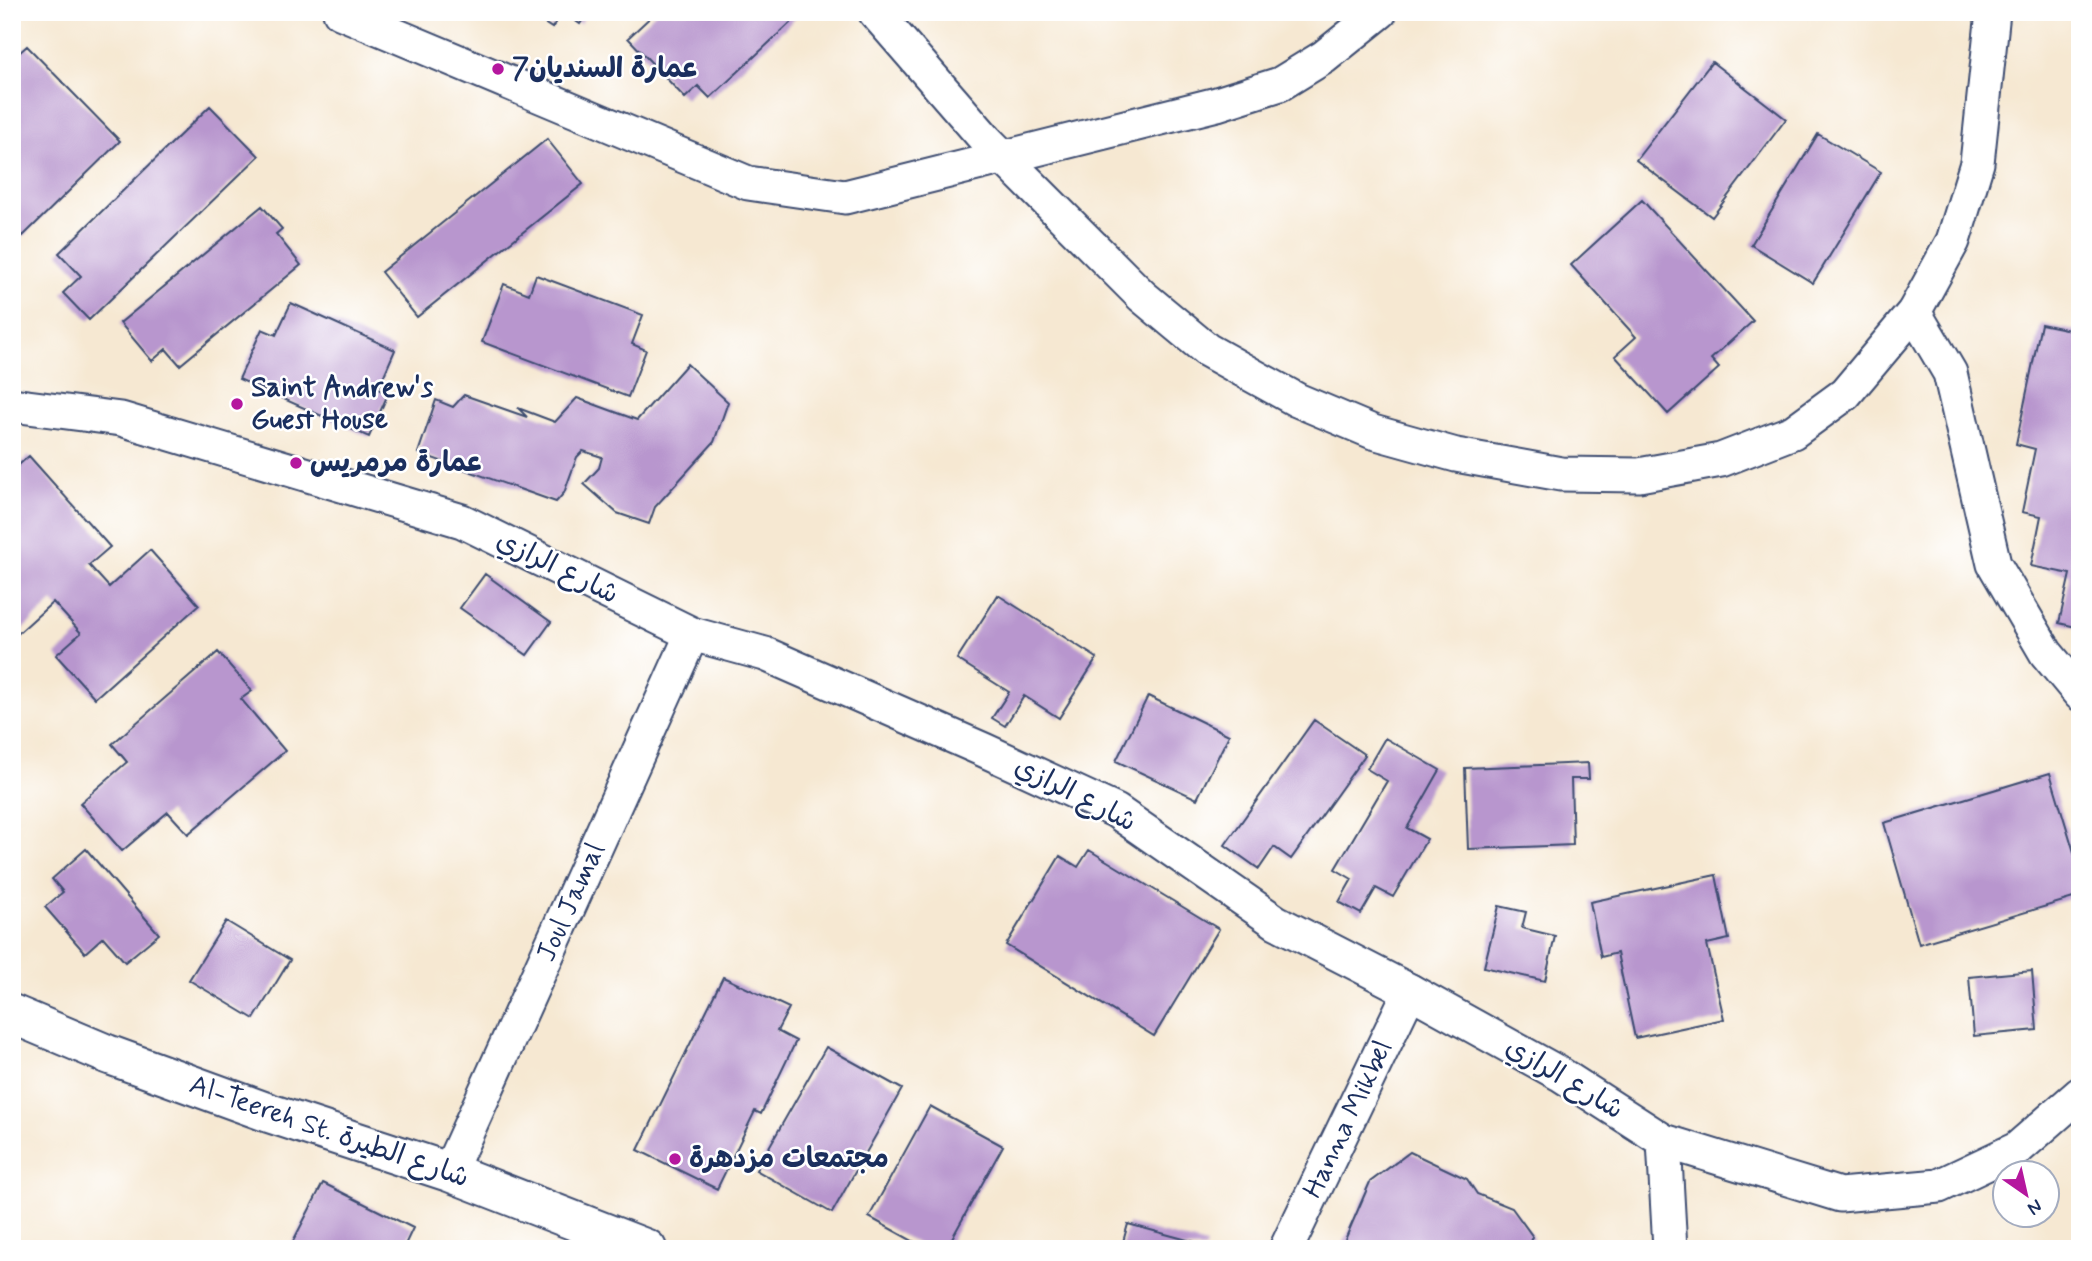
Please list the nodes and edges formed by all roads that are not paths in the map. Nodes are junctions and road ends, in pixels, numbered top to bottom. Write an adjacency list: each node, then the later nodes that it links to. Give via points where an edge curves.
1 (340, 12): 5 (street, via 748,183 845,197)
2 (875, 12): 5 (street)
3 (1380, 12): 5 (street, via 1324,57 1280,84)
4 (1993, 12): 6 (street, via 1977,163 1953,241)
5 (1004, 158): 6 (street, via 1142,296 1207,350 1297,400 1373,432 1457,455 1561,474 1639,475 1721,460 1793,432 1845,394)
6 (1914, 312): 9 (street, via 1950,373 1994,564 2046,653)
7 (12, 405): 8 (street, شارع الرازي, via 121,419 462,521)
8 (692, 634): 10 (street, شارع الرازي, via 765,654 1116,811 1276,922); 14 (street, Joul Jamal)
9 (2080, 694)
10 (1410, 990): 13 (street, شارع الرازي, via 1560,1074); 16 (street, Hanna Mikbel)
11 (12, 1014): 14 (main road, Al-Teereh St. شارع الطيرة, via 219,1095)
12 (2080, 1094): 13 (street, شارع الرازي, via 2017,1149 1939,1186 1840,1195)
13 (1664, 1141): 17 (street)
14 (449, 1172): 15 (main road, Al-Teereh St. شارع الطيرة)
15 (647, 1249)
16 (1286, 1249)
17 (1670, 1249)

